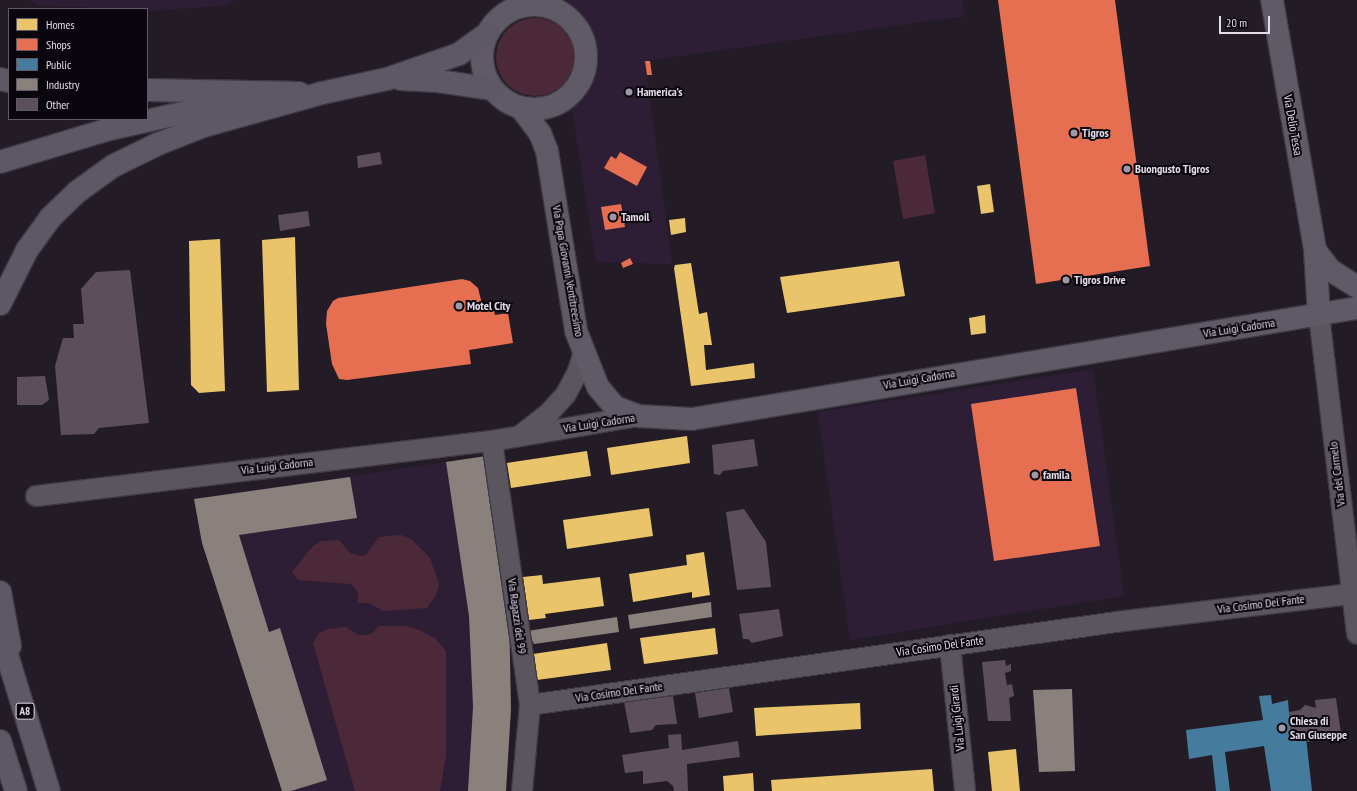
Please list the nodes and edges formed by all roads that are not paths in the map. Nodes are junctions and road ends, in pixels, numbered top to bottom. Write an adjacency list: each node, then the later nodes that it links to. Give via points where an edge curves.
1 (1272, 0): 11 (main road, Via Delio Tessa)
2 (556, 6): 3 (main road, via 530,5); 9 (main road, via 571,20 583,40 586,63 583,77 575,91 563,101 543,109)
3 (507, 8): 4 (main road)
4 (488, 33): 5 (highway, via 459,54); 6 (main road, via 482,62)
5 (387, 79): 6 (highway, via 438,81); 8 (highway)
6 (492, 89): 9 (main road, via 505,101)
7 (148, 90): 8 (highway)
8 (322, 93): 10 (highway, via 209,107 106,130); 13 (highway, via 204,126 158,144 113,166 77,192 50,218 27,250)
9 (521, 108): 17 (main road, Via Papa Giovanni Ventitreesimo, via 540,133 547,151 576,332)
10 (0, 162)
11 (1315, 250): 12 (main road, Via Delio Tessa, via 1330,270); 16 (main road, Via Delio Tessa)
12 (1357, 287)
13 (0, 304)
14 (1357, 308): 16 (main road, Via Luigi Cadorna)
15 (1357, 313): 16 (main road, Via Luigi Cadorna)
16 (1318, 315): 18 (main road, Via Luigi Cadorna, via 692,418); 23 (street, Via del Carmelo)
17 (584, 351): 18 (main road, Via Papa Giovanni Ventitreesimo, via 598,387 615,407); 19 (street, Via Luigi Cadorna, via 578,371 566,394 549,413)
18 (639, 416): 19 (street, Via Luigi Cadorna)
19 (519, 436): 20 (street, Via Luigi Cadorna)
20 (492, 441): 21 (street, Via Luigi Cadorna); 28 (street, Via Ragazzi del 99)
21 (36, 496)
22 (0, 592): 27 (highway)
23 (1351, 594): 25 (street, Via del Carmelo); 26 (street, Via Cosimo Del Fante)
24 (0, 632): 27 (highway, A8)
25 (1357, 634)
26 (950, 645): 28 (street, Via Cosimo Del Fante); 33 (street, Via Luigi Girardi)
27 (18, 689): 31 (highway, A8)
28 (530, 705): 32 (street, Via Ragazzi del 99)
29 (0, 741): 30 (highway)
30 (16, 791)
31 (49, 791)
32 (522, 791)
33 (965, 791)

